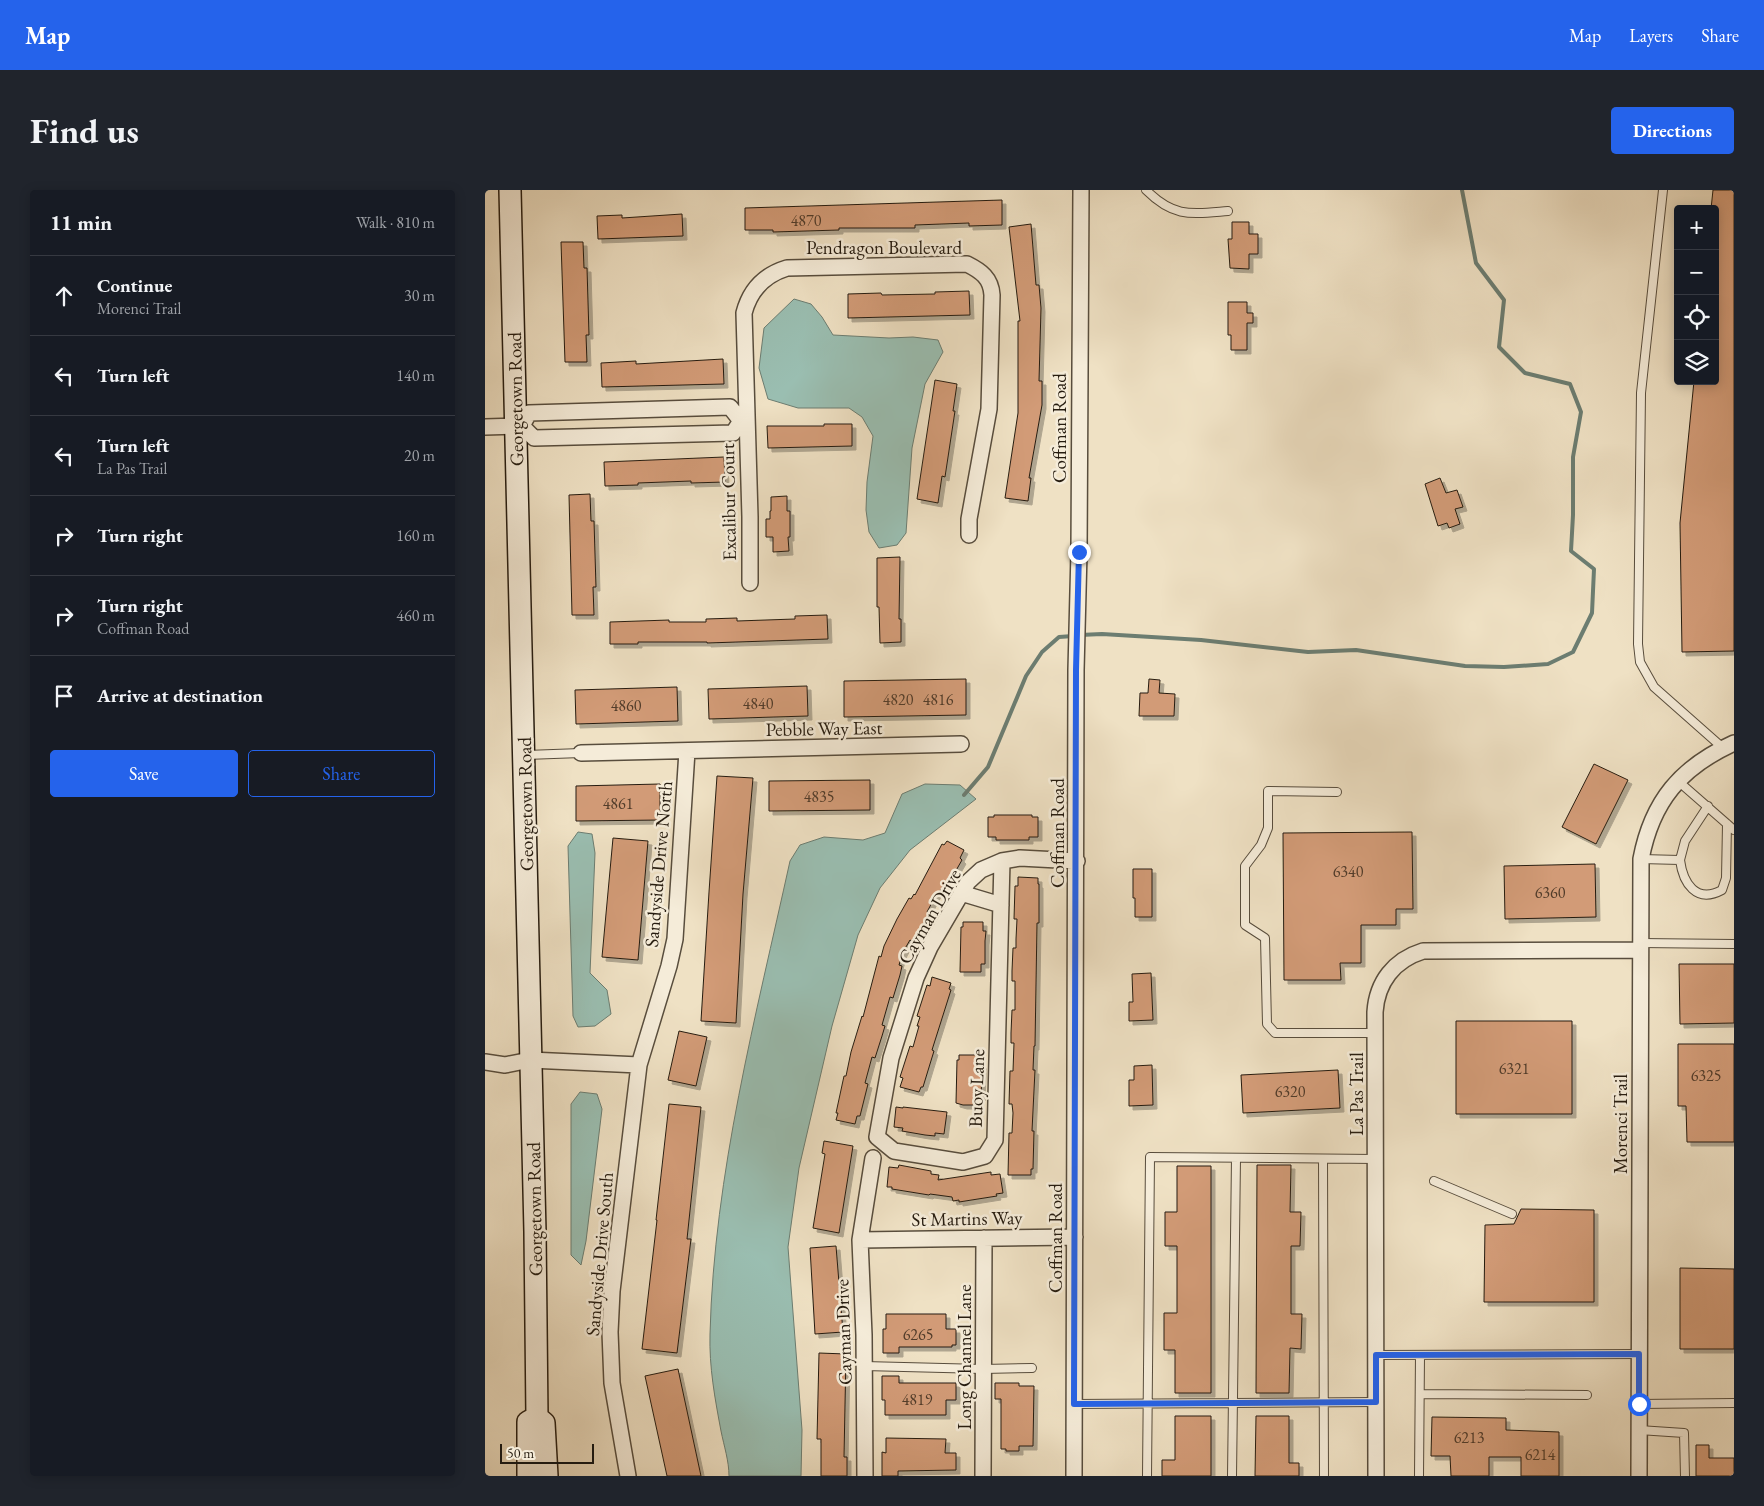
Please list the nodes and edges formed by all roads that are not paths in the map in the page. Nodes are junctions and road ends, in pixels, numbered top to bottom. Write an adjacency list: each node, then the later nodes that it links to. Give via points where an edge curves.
1 (510, 190): 7 (main road, Georgetown Road)
2 (1081, 190): 23 (street, Coffman Road)
3 (1146, 190): 5 (lane, via 1180,213)
4 (1663, 190): 12 (lane, via 1641,393 1640,662 1654,686)
5 (1228, 211)
6 (744, 421): 7 (street, via 733,433 534,438); 7 (street, via 730,407 721,407 529,413); 9 (street, Pendragon Boulevard, via 744,313 753,291 766,278 793,267 962,264 980,270 987,277 992,291 989,409 969,519); 10 (street, Excalibur Court)
7 (519, 426): 8 (street); 15 (main road, Georgetown Road)
8 (485, 427)
9 (969, 535)
10 (750, 583)
11 (961, 744): 13 (street, Pebble Way East)
12 (1728, 746): 16 (street, Morenci Trail, via 1703,759)
13 (687, 751): 14 (street, Pebble Way East); 32 (street, Sandyside Drive North, via 675,938)
14 (581, 753): 15 (lane)
15 (524, 755): 30 (main road, Georgetown Road)
16 (1678, 781): 18 (lane); 21 (street, Morenci Trail, via 1656,812)
17 (1337, 792): 29 (lane, via 1268,791 1268,828 1261,845 1245,866 1245,925 1265,938 1267,1024 1275,1033)
18 (1707, 806): 19 (lane); 22 (lane, via 1685,841)
19 (1727, 824): 20 (lane); 22 (lane, via 1726,878 1722,890 1706,894 1695,892 1683,878)
20 (1734, 830)
21 (1641, 859): 22 (lane); 28 (street, Morenci Trail)
22 (1680, 860)
23 (1077, 861): 24 (street, Cayman Drive, via 1020,858); 40 (street, Coffman Road)
24 (1002, 862): 25 (street, Cayman Drive, via 981,870); 26 (street, Buoy Lane)
25 (961, 893): 26 (street); 33 (street, Cayman Drive, via 916,978 891,1058)
26 (1001, 905): 33 (street, Buoy Lane, via 995,1140 985,1156 963,1162 894,1151)
27 (1734, 944): 28 (lane)
28 (1640, 946): 29 (street, La Pas Trail, via 1423,951 1411,955 1392,969 1382,984 1377,1001); 44 (street, Morenci Trail)
29 (1375, 1033): 37 (street, La Pas Trail)
30 (530, 1060): 31 (street, via 505,1065); 32 (street); 58 (main road, Georgetown Road)
31 (485, 1062)
32 (639, 1065): 62 (street, Sandyside Drive South, via 610,1332 612,1383)
33 (877, 1137)
34 (873, 1158): 42 (street, Cayman Drive)
35 (1236, 1158): 36 (lane); 51 (lane); 54 (lane, via 1150,1157)
36 (1323, 1159): 37 (lane); 52 (lane)
37 (1376, 1159): 45 (street, La Pas Trail)
38 (1433, 1181): 39 (lane)
39 (1512, 1214)
40 (1075, 1237): 41 (street, St Martins Way); 56 (street, Coffman Road)
41 (984, 1238): 42 (street, St Martins Way); 48 (street, Long Channel Lane)
42 (860, 1240): 46 (street, Cayman Drive)
43 (1420, 1354): 44 (lane); 45 (lane); 49 (lane)
44 (1639, 1354): 57 (street, Morenci Trail)
45 (1376, 1355): 53 (street, La Pas Trail)
46 (864, 1366): 48 (lane); 63 (street, Cayman Drive)
47 (1032, 1368): 48 (lane)
48 (983, 1369): 64 (street, Long Channel Lane)
49 (1420, 1394): 50 (lane); 70 (lane)
50 (1587, 1395)
51 (1232, 1402): 52 (lane); 54 (lane); 67 (lane)
52 (1324, 1402): 53 (lane); 68 (lane)
53 (1376, 1402): 69 (street, La Pas Trail)
54 (1147, 1403): 56 (lane); 66 (lane)
55 (1734, 1403): 57 (lane)
56 (1074, 1404): 65 (street, Coffman Road)
57 (1639, 1404): 59 (street, Morenci Trail)
58 (537, 1418): 60 (main road, Georgetown Road, via 527,1422); 61 (main road, Georgetown Road, via 544,1423)
59 (1639, 1430): 71 (street, Morenci Trail); 72 (lane, via 1684,1434)
60 (528, 1476)
61 (547, 1476)
62 (628, 1476)
63 (865, 1476)
64 (983, 1476)
65 (1074, 1476)
66 (1147, 1476)
67 (1232, 1476)
68 (1324, 1476)
69 (1376, 1476)
70 (1419, 1476)
71 (1639, 1476)
72 (1685, 1476)

